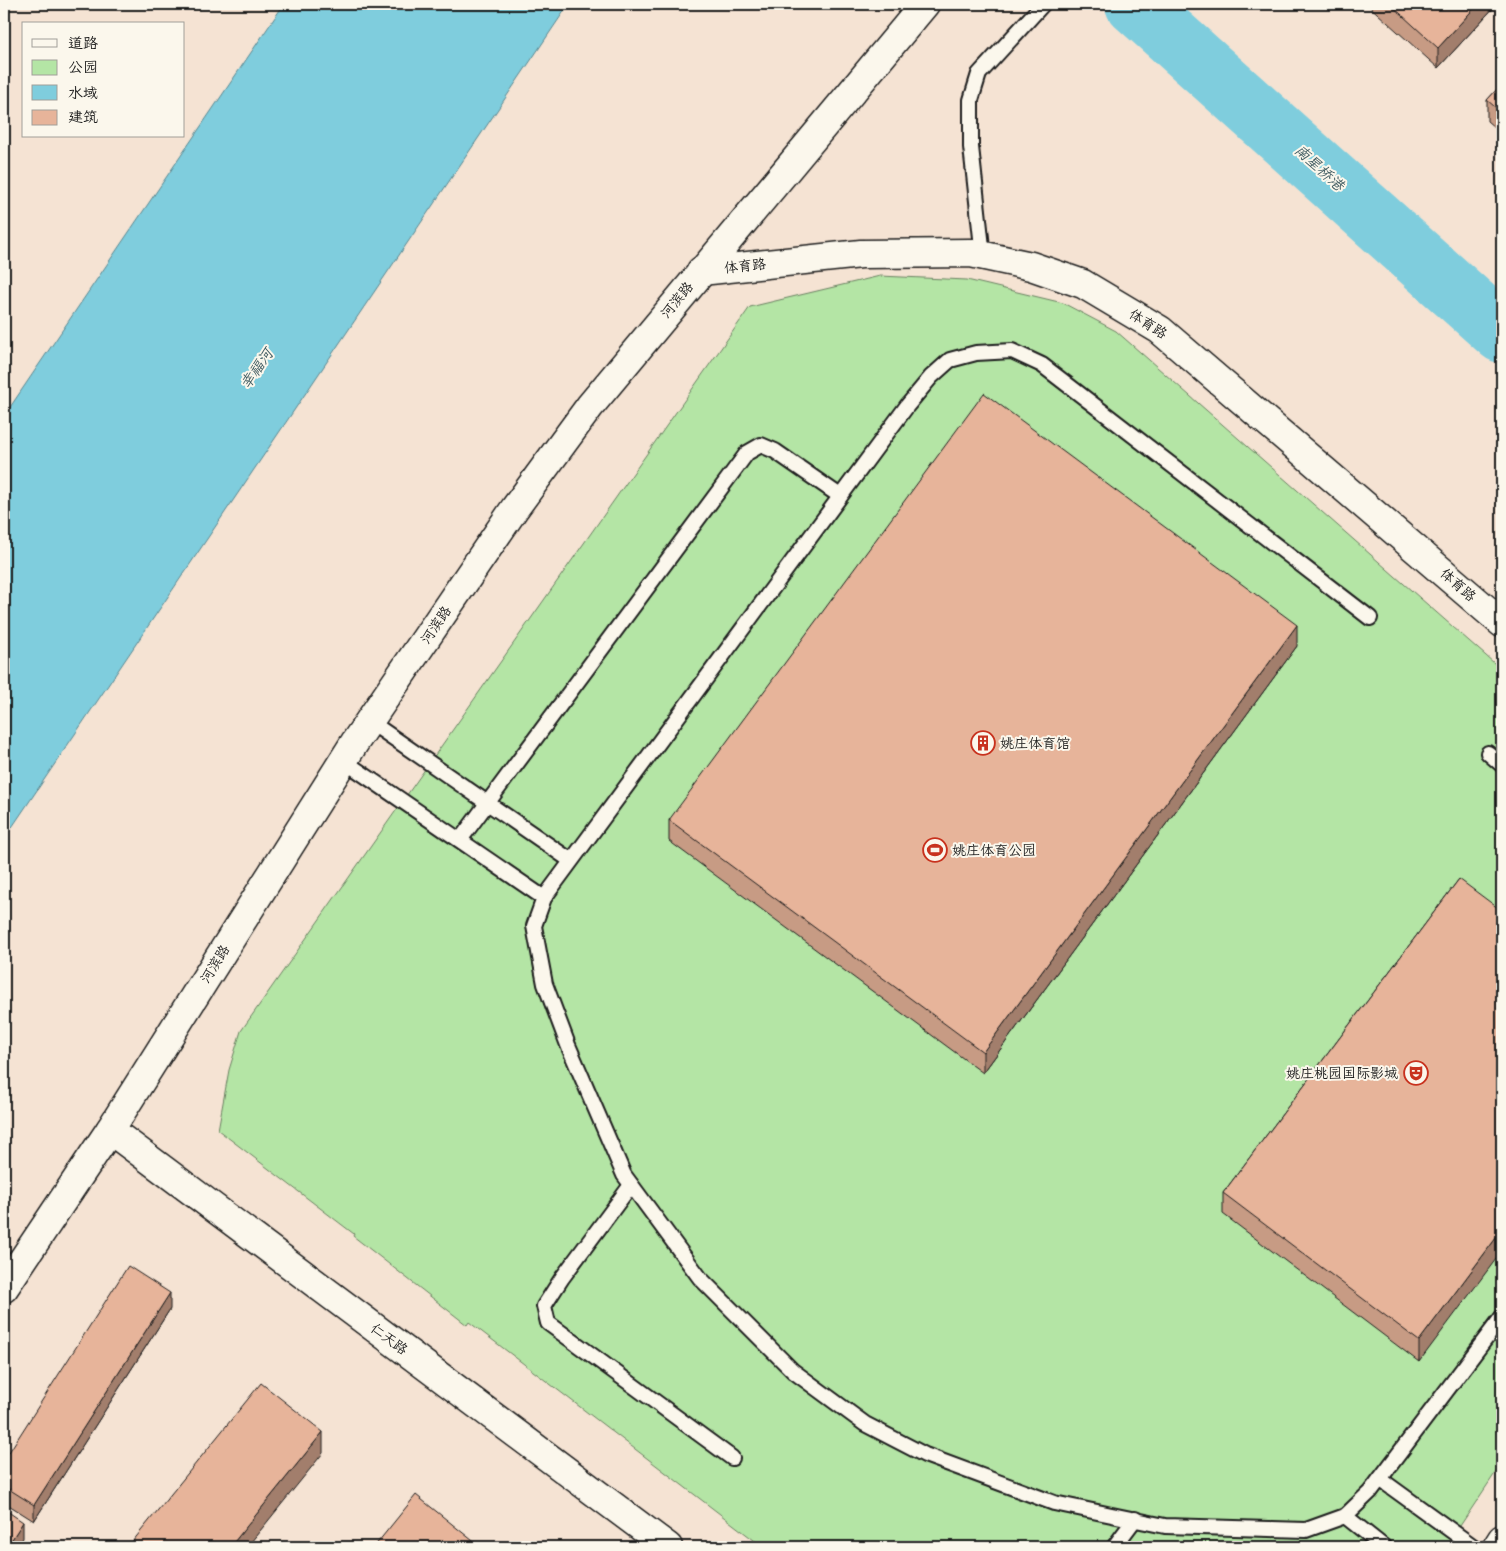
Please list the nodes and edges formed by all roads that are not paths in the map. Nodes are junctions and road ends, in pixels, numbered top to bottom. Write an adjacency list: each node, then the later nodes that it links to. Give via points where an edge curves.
1 (1043, 4): 3 (lane, via 979,74 971,100 971,148)
2 (919, 11): 4 (street, 河滨路)
3 (983, 256): 4 (street, 体育路, via 971,253 861,254); 7 (street, 体育路, via 1031,266 1083,284 1160,330)
4 (701, 270): 8 (street, 河滨路, via 590,406 515,508)
5 (840, 496): 6 (lane, via 907,406 950,360 976,353 1012,351 1042,365); 12 (lane, via 775,451 760,445 747,453); 14 (lane)
6 (1370, 618)
7 (1502, 623)
8 (369, 721): 10 (street, 河滨路); 12 (lane)
9 (1488, 753): 11 (lane)
10 (344, 761): 13 (lane); 16 (street, 河滨路)
11 (1502, 764)
12 (487, 802): 13 (lane); 14 (lane)
13 (460, 840): 15 (lane)
14 (570, 860): 15 (lane)
15 (544, 898): 17 (lane, via 534,926 544,984)
16 (110, 1130): 18 (street, 河滨路); 25 (street, 仁天路)
17 (631, 1185): 20 (lane, via 544,1306 548,1322); 23 (lane, via 700,1278 793,1371 865,1424 925,1455 1013,1489 1054,1503)
18 (4, 1288)
19 (1502, 1317): 21 (lane)
20 (732, 1458)
21 (1380, 1479): 22 (lane); 28 (lane)
22 (1345, 1516): 23 (lane, via 1306,1530 1166,1526); 27 (lane)
23 (1135, 1520): 26 (lane)
24 (1502, 1539): 29 (street)
25 (668, 1547)
26 (1114, 1547)
27 (1384, 1547)
28 (1474, 1547)
29 (1497, 1547)

